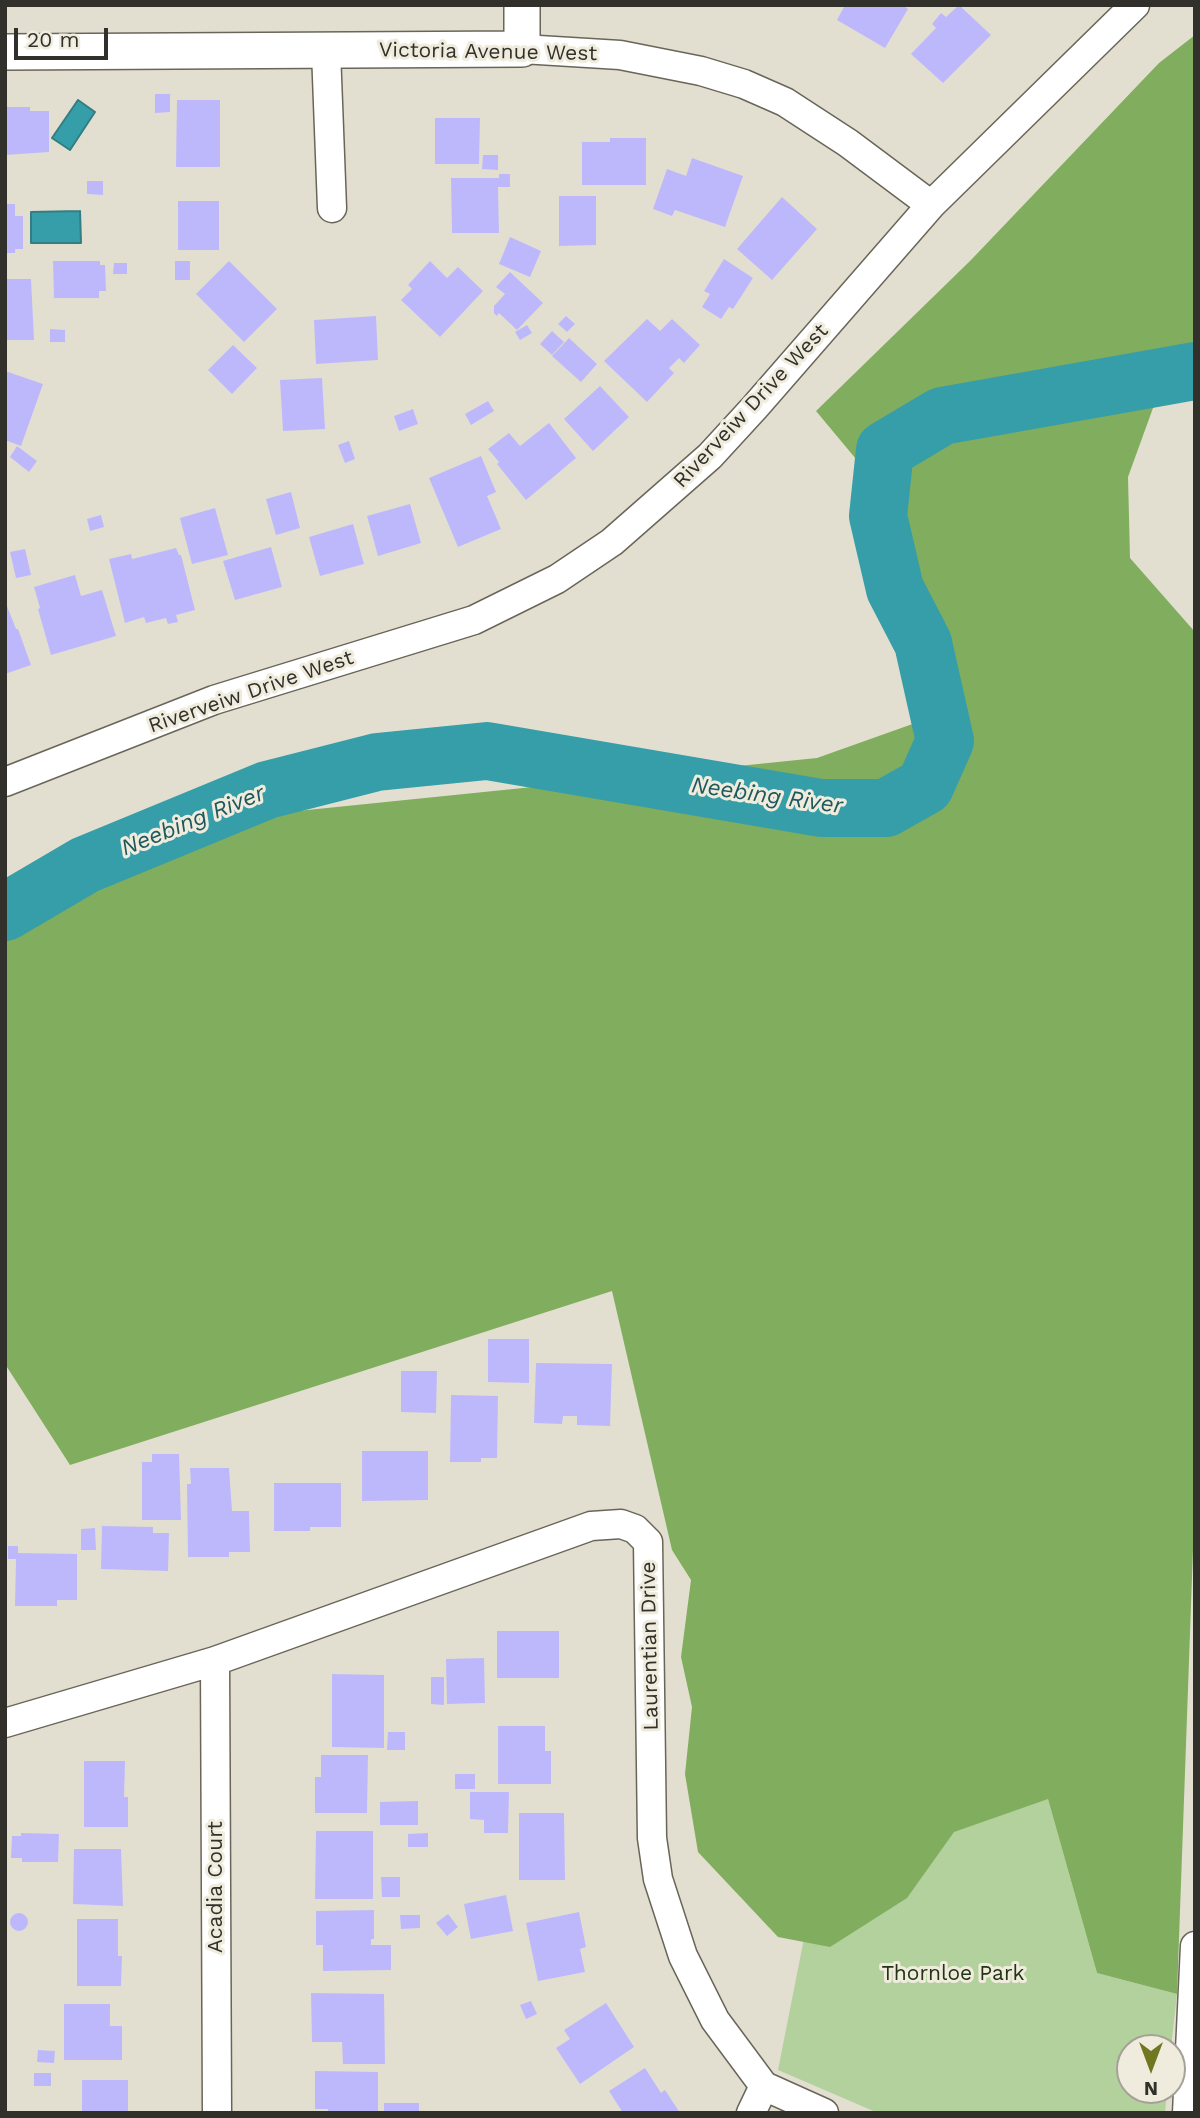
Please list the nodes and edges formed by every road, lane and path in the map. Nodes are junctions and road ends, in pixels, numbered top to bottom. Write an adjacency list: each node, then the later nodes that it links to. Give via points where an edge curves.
1 (522, 5): 3 (street)
2 (1135, 5): 6 (street, Riverveiw Drive West)
3 (522, 49): 4 (street, Victoria Avenue West); 6 (street, Victoria Avenue West, via 620,55 744,85 785,102)
4 (326, 51): 5 (street, Victoria Avenue West); 7 (street)
5 (5, 52)
6 (930, 205): 8 (street, Riverveiw Drive West, via 710,456 612,542 557,579 474,620 214,700)
7 (332, 208)
8 (5, 782)
9 (215, 1661): 10 (street, Laurentian Drive); 12 (street, Laurentian Drive, via 592,1526 621,1524 635,1529 648,1542 652,1838 658,1879 683,1956 716,2020); 13 (street, Acadia Court)
10 (5, 1723)
11 (1195, 1945): 16 (street)
12 (764, 2085): 14 (street); 15 (street, Laurentian Drive)
13 (217, 2113)
14 (751, 2113)
15 (824, 2113)
16 (1187, 2113)

